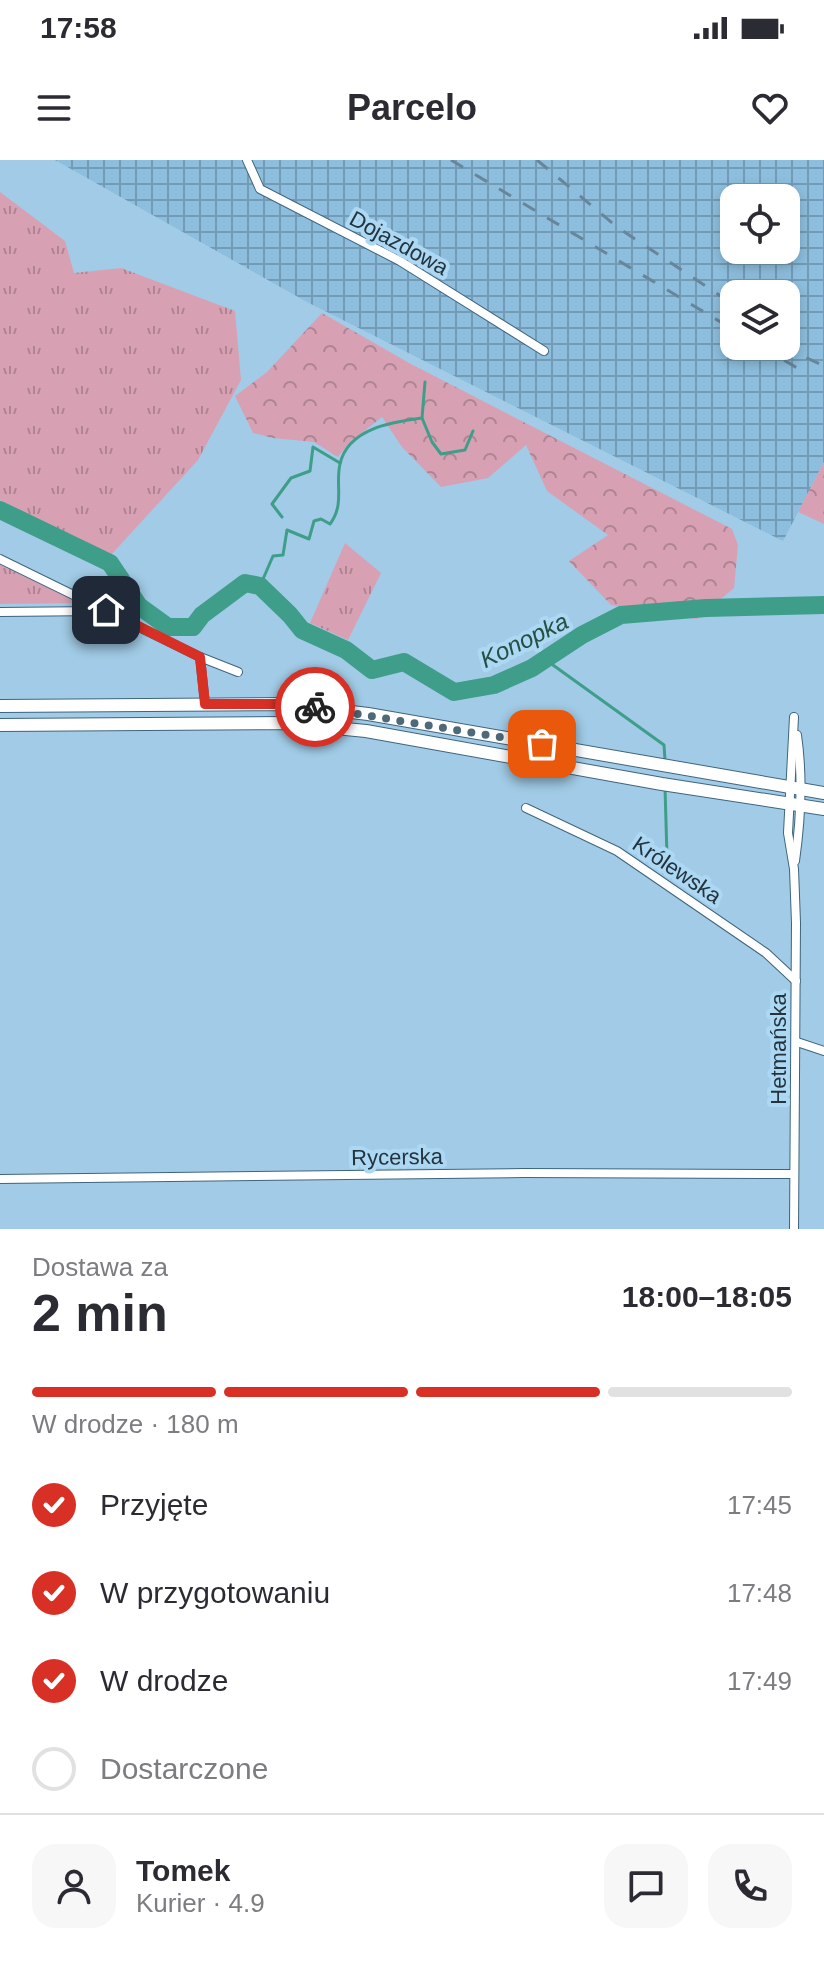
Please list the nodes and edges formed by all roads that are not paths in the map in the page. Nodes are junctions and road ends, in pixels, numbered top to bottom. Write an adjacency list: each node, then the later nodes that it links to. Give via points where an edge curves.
1 (247, 160): 2 (street, Dojazdowa, via 260,189 400,261)
2 (544, 351)
3 (0, 559): 4 (street)
4 (106, 610): 5 (street); 6 (street)
5 (0, 612)
6 (200, 657): 7 (street); 8 (street)
7 (238, 672)
8 (205, 704): 9 (main road); 11 (main road, via 286,704 354,712)
9 (0, 706)
10 (0, 725): 13 (main road, via 226,722 366,731)
11 (795, 788): 11 (street, Hetmańska, via 800,762 794,717); 12 (main road); 13 (street, Hetmańska)
12 (824, 793)
13 (795, 805): 15 (main road); 16 (street, Hetmańska, via 788,833 794,869)
14 (526, 808): 16 (street, Królewska, via 617,851 754,944)
15 (824, 809)
16 (796, 981): 17 (street, Hetmańska)
17 (797, 1042): 18 (street); 19 (street, Hetmańska)
18 (824, 1051)
19 (794, 1174): 20 (street, Rycerska); 21 (street, Hetmańska)
20 (0, 1179)
21 (794, 1229)

